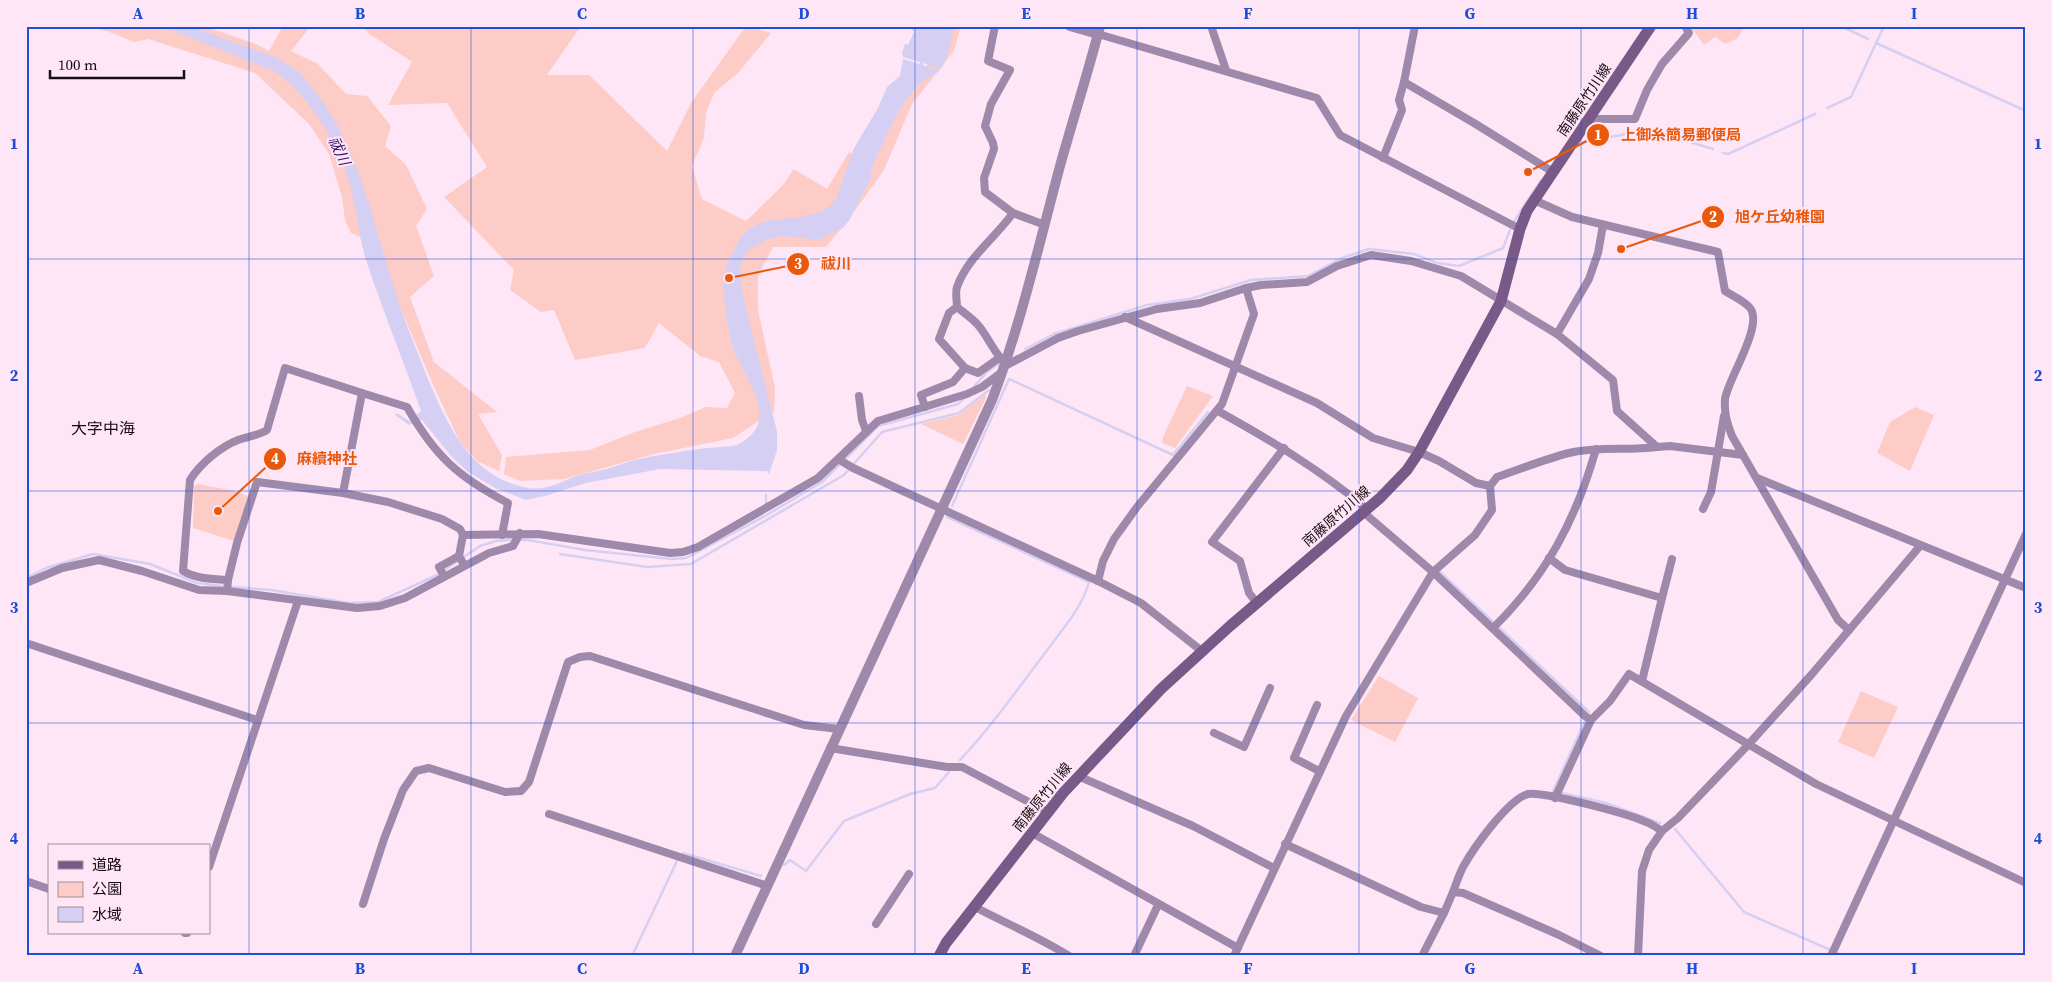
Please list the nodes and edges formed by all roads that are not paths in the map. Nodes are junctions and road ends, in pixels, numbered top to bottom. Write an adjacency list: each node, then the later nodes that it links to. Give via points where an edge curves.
1 (995, 26): 14 (street, via 988,62 1010,70 990,104 985,126 994,149 984,178 985,192)
2 (1070, 26): 7 (street)
3 (1211, 26): 8 (street)
4 (1415, 26): 9 (street)
5 (1651, 26): 10 (main road, 南藤原竹川線)
6 (1684, 26): 10 (street, via 1689,33 1662,64 1635,119)
7 (1099, 30): 8 (street); 15 (street)
8 (1226, 70): 11 (street, via 1317,98 1340,135)
9 (1404, 82): 11 (street, via 1399,100 1402,110); 12 (street)
10 (1589, 119): 12 (main road, 南藤原竹川線)
11 (1384, 158): 17 (street)
12 (1553, 172): 13 (main road, 南藤原竹川線)
13 (1534, 200): 16 (street, via 1572,217); 17 (main road, 南藤原竹川線)
14 (1014, 213): 15 (street); 20 (street, via 982,247 966,271 956,289)
15 (1044, 225): 23 (street)
16 (1603, 225): 22 (street, via 1589,279); 30 (street, via 1718,252 1725,291 1751,309 1754,319 1726,397)
17 (1520, 229): 19 (main road, 南藤原竹川線)
18 (1246, 288): 19 (street, via 1307,282 1337,266 1371,255 1411,261 1461,276); 21 (street, via 1200,303); 25 (street, via 1254,314)
19 (1501, 300): 22 (street); 35 (main road, 南藤原竹川線)
20 (957, 307): 23 (street, via 978,324); 24 (street, via 948,313 939,339)
21 (1125, 317): 23 (street, via 1058,338); 25 (street)
22 (1557, 334): 32 (street, via 1613,380 1618,411)
23 (1004, 364): 24 (street, via 978,372); 28 (street, via 978,389); 42 (street, via 987,412)
24 (965, 368): 28 (street, via 953,382 921,395)
25 (1236, 368): 29 (street); 35 (street, via 1317,403 1372,438)
26 (362, 393): 41 (street); 48 (street, via 407,407 443,460 464,477 508,503); 57 (street, via 285,368 267,430 231,443 190,480 183,571 205,579)
27 (859, 396): 31 (street)
28 (925, 408): 31 (street, via 884,418)
29 (1218, 411): 33 (street); 58 (street, via 1114,539)
30 (1724, 416): 36 (street); 37 (street)
31 (866, 432): 38 (street)
32 (1657, 447): 34 (street); 36 (street)
33 (1284, 448): 44 (street, via 1341,488); 64 (street, via 1212,542 1240,561 1249,593)
34 (1596, 449): 40 (street, via 1569,453 1497,477); 51 (street, via 1573,517)
35 (1419, 452): 40 (street, via 1476,483); 44 (main road, 南藤原竹川線, via 1407,470)
36 (1718, 452): 37 (street); 43 (street, via 1711,492)
37 (1743, 455): 39 (street)
38 (840, 460): 42 (street); 45 (street, via 818,478 779,501 698,547 683,552)
39 (1757, 478): 49 (street); 66 (street, via 1838,620)
40 (1490, 486): 54 (street, via 1492,510 1475,535)
41 (343, 493): 47 (street, via 420,511 460,529); 57 (street, via 257,482)
42 (941, 509): 58 (street); 74 (street)
43 (1704, 509)
44 (1365, 511): 54 (street); 64 (main road, 南藤原竹川線)
45 (520, 534): 48 (street); 53 (street, via 513,546 488,553)
46 (2026, 534): 56 (street)
47 (463, 535): 48 (street); 50 (street)
48 (502, 535)
49 (1920, 546): 56 (street); 66 (street)
50 (459, 556): 53 (street); 55 (street, via 439,568)
51 (1549, 558): 62 (street, via 1565,570); 65 (street, via 1526,593)
52 (1672, 559): 62 (street)
53 (464, 565): 55 (street)
54 (1433, 572): 65 (street); 78 (street, via 1346,716)
55 (444, 576): 63 (street, via 405,598 380,606 357,608)
56 (2005, 579): 60 (street); 83 (street)
57 (228, 580): 61 (street)
58 (1098, 581): 68 (street, via 1141,603)
59 (26, 583): 61 (street, via 62,568 100,560 199,590)
60 (2026, 588)
61 (227, 591): 63 (street)
62 (1662, 598): 69 (street)
63 (298, 601): 73 (street)
64 (1257, 603): 68 (main road, 南藤原竹川線)
65 (1495, 626): 72 (street)
66 (1849, 630): 76 (street)
67 (26, 643): 73 (street)
68 (1203, 652): 79 (main road, 南藤原竹川線, via 1161,689)
69 (1642, 681): 72 (street, via 1629,674 1610,701); 76 (street)
70 (1270, 688): 75 (street, via 1244,747)
71 (1317, 705): 78 (street, via 1294,758)
72 (1588, 718): 80 (street)
73 (257, 720): 87 (street)
74 (839, 730): 77 (street); 95 (street, via 804,725 590,656 580,656 568,662 529,782 521,791 505,792 429,768 416,771 403,790)
75 (1214, 733)
76 (1748, 745): 83 (street, via 1816,784); 85 (street)
77 (830, 748): 81 (street, via 962,767); 92 (street)
78 (1319, 771): 86 (street)
79 (1078, 776): 81 (main road, 南藤原竹川線); 88 (street, via 1192,826)
80 (1555, 798): 85 (street, via 1646,822); 94 (street, via 1529,794 1518,799 1478,844 1462,868)
81 (1048, 812): 84 (main road, 南藤原竹川線)
82 (549, 814): 92 (street)
83 (1893, 821): 91 (street); 108 (street)
84 (1032, 832): 96 (street); 97 (main road, 南藤原竹川線)
85 (1662, 832): 107 (street, via 1649,850 1642,871)
86 (1285, 844): 88 (street); 98 (street, via 1421,907)
87 (210, 864)
88 (1274, 868): 100 (street)
89 (909, 874): 99 (street)
90 (26, 881): 93 (street)
91 (2026, 882)
92 (768, 886): 101 (street)
93 (48, 889)
94 (1453, 892): 98 (street); 106 (street, via 1463,893)
95 (363, 904)
96 (1158, 905): 100 (street); 104 (street)
97 (975, 907): 102 (main road, 南藤原竹川線); 103 (street)
98 (1444, 913): 105 (street)
99 (876, 924)
100 (1236, 952)
101 (736, 956)
102 (939, 956)
103 (1070, 956)
104 (1134, 956)
105 (1422, 956)
106 (1601, 956)
107 (1638, 956)
108 (1831, 956)

